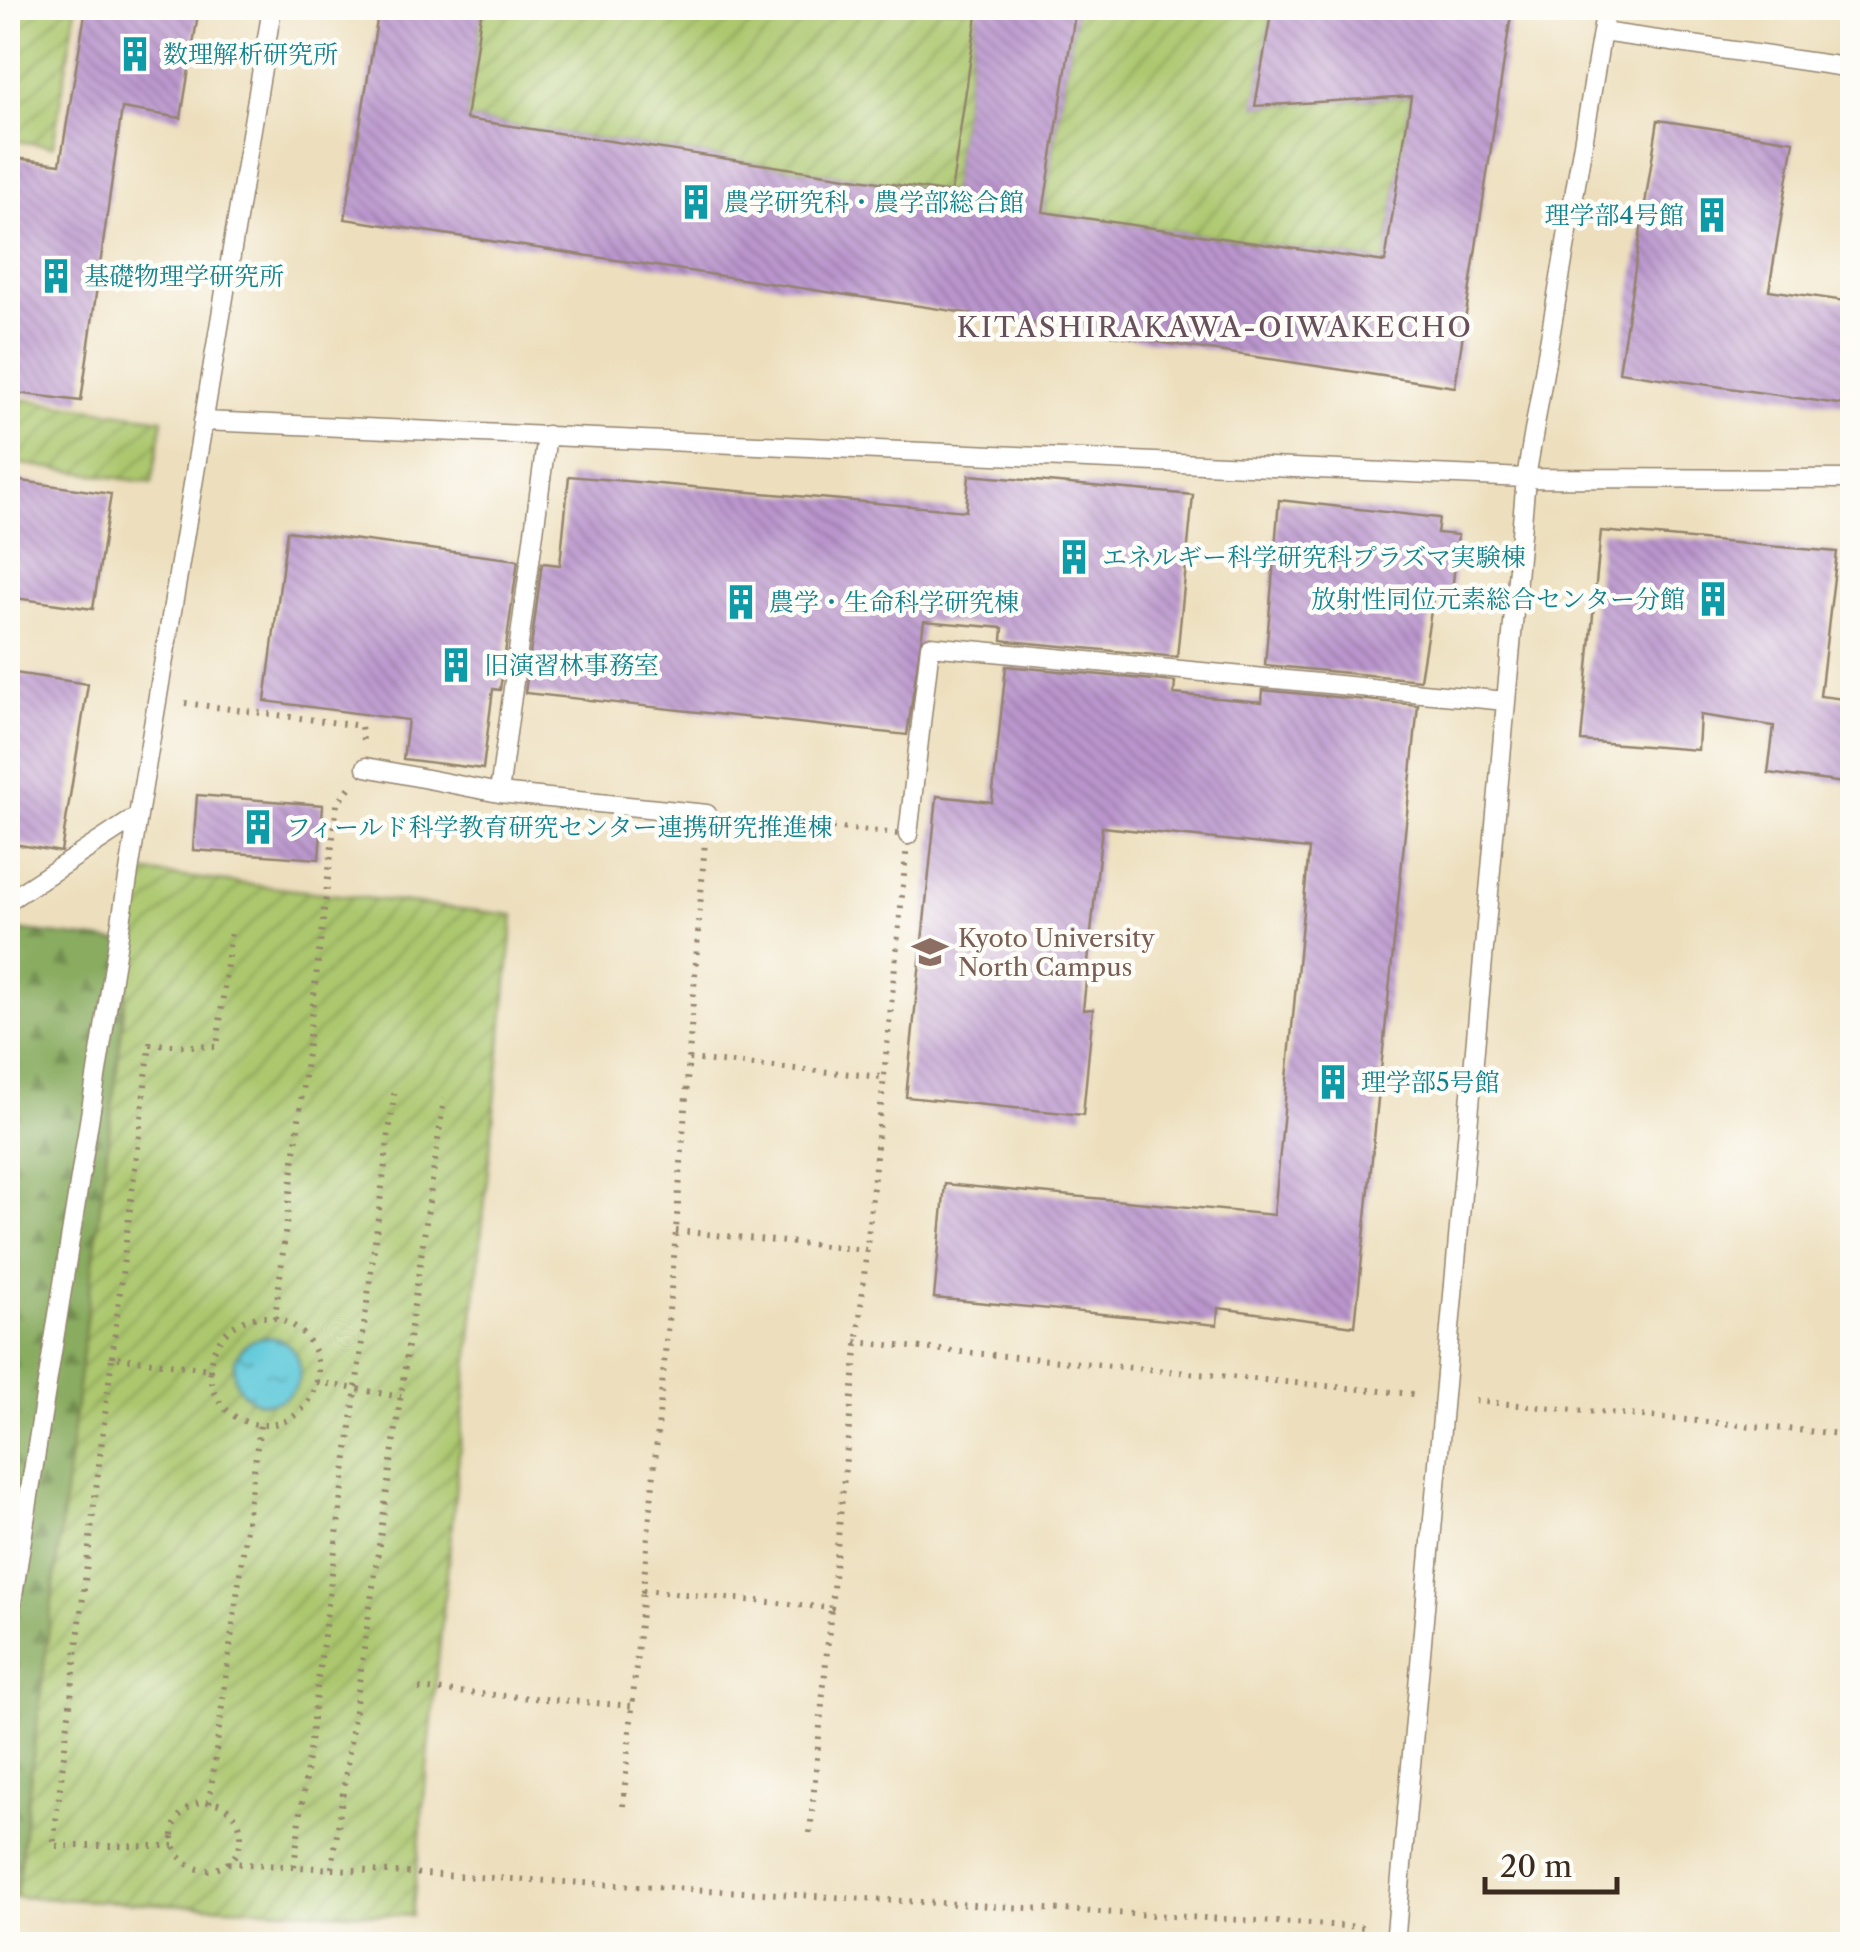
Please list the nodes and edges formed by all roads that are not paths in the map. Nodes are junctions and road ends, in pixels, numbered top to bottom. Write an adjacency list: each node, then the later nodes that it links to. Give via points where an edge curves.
1 (272, 8): 5 (lane)
2 (1606, 8): 3 (lane)
3 (1602, 32): 4 (lane); 7 (lane)
4 (1852, 68)
5 (203, 420): 6 (lane); 13 (lane)
6 (547, 436): 7 (lane); 11 (lane)
7 (1526, 478): 8 (lane); 9 (lane)
8 (1852, 479)
9 (1506, 701): 14 (lane, via 930,646); 17 (lane)
10 (366, 767): 11 (lane)
11 (499, 794): 12 (lane)
12 (707, 814)
13 (138, 816): 15 (lane); 16 (lane)
14 (908, 835)
15 (8, 901)
16 (8, 1627)
17 (1396, 1937)

